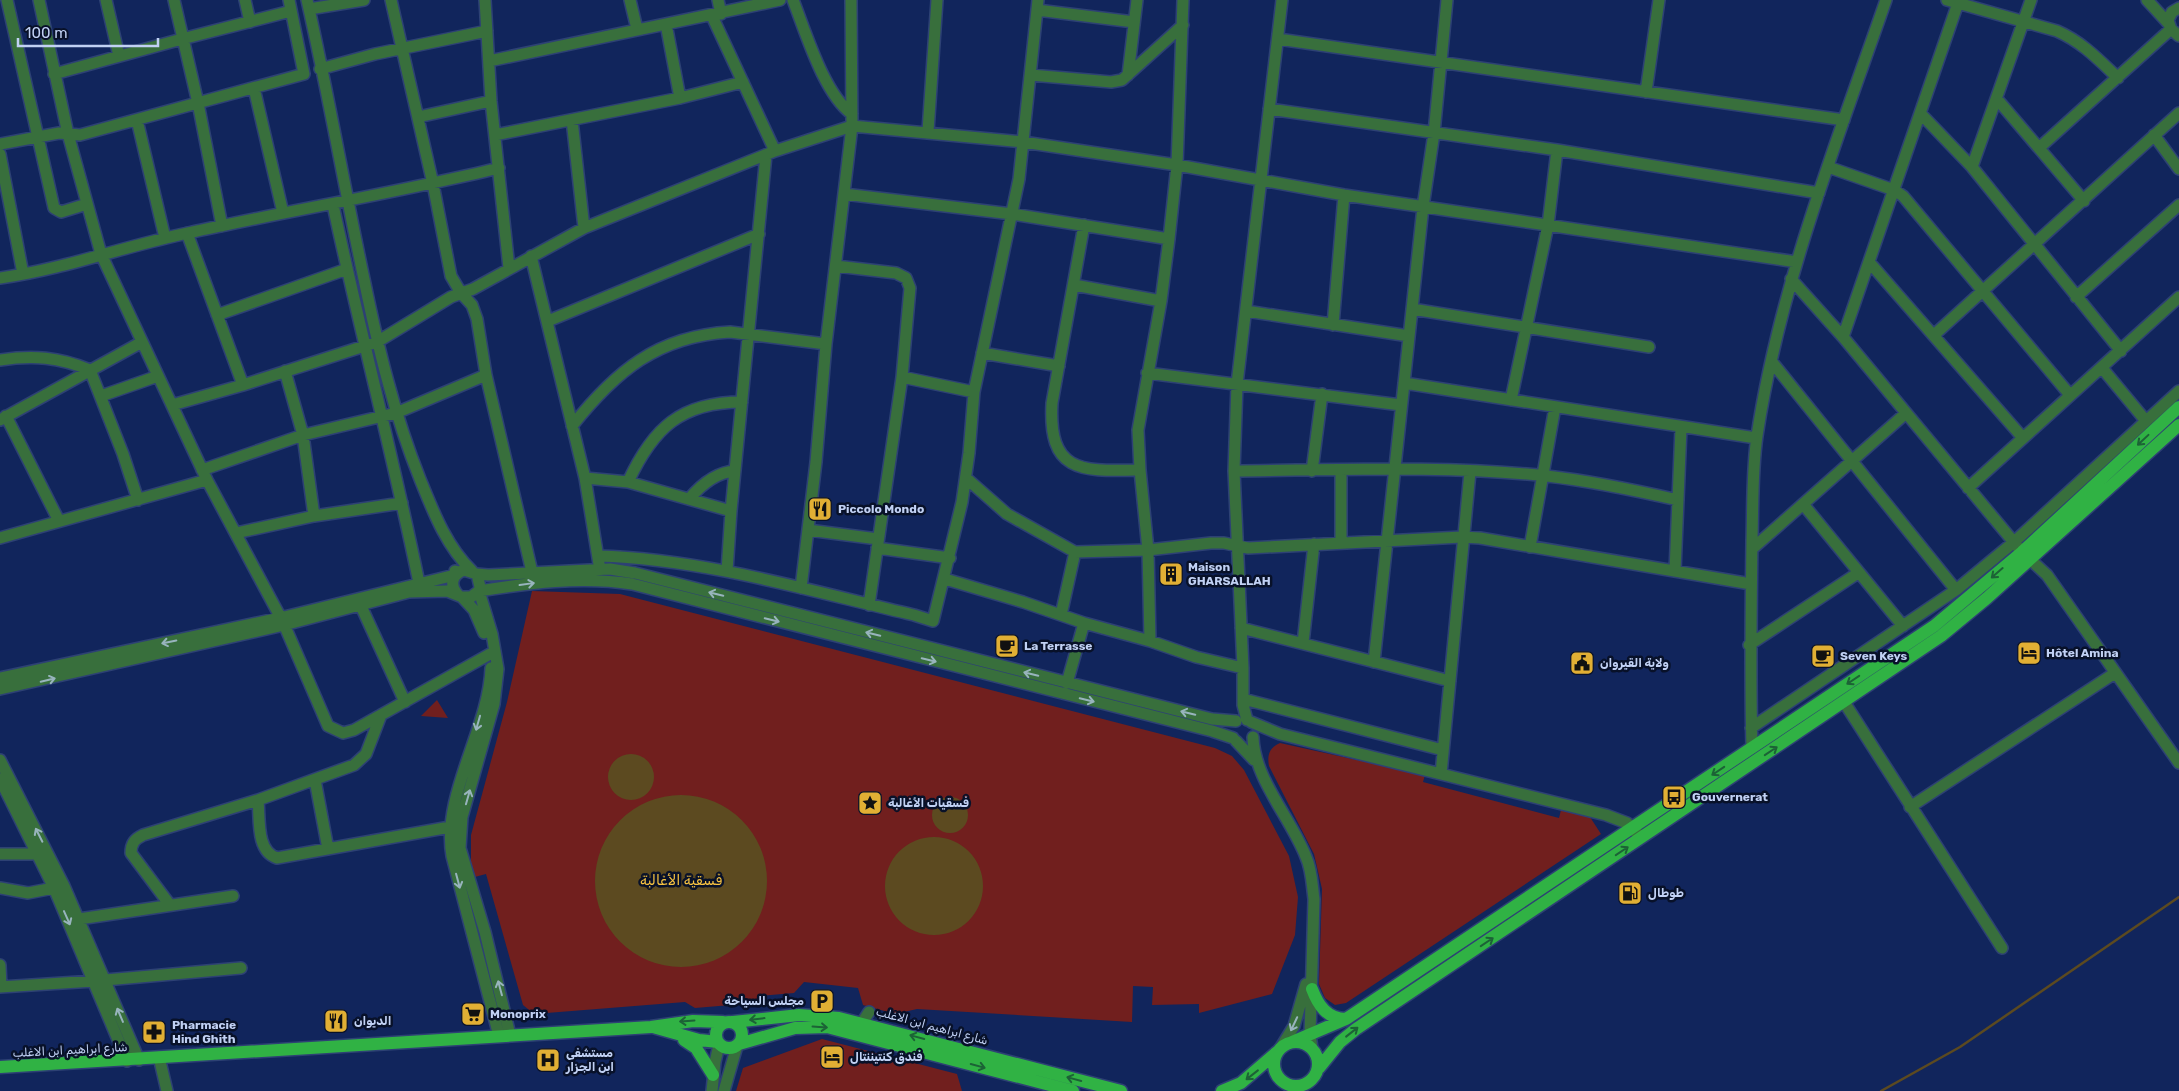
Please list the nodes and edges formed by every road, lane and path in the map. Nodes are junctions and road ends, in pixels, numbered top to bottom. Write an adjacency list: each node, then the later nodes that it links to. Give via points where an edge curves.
1 (8, 0): 68 (street)
2 (39, 0): 44 (street)
3 (106, 0): 40 (street)
4 (174, 0): 37 (street)
5 (245, 0): 29 (street)
6 (364, 0): 24 (street)
7 (391, 0): 39 (street)
8 (485, 0): 35 (street)
9 (630, 0): 34 (street)
10 (718, 0): 28 (street)
11 (780, 0): 28 (street)
12 (793, 0): 61 (street, via 826,79)
13 (851, 0): 61 (street)
14 (937, 0): 63 (street)
15 (1137, 0): 30 (street)
16 (1183, 0): 33 (street)
17 (1282, 0): 38 (street)
18 (1447, 0): 42 (street)
19 (1659, 0): 50 (street)
20 (1886, 0): 62 (street)
21 (2030, 0): 31 (street)
22 (2147, 0): 36 (street)
23 (1953, 2): 31 (street); 57 (street)
24 (308, 4): 43 (street)
25 (1038, 5): 30 (street); 45 (street)
26 (290, 6): 29 (street); 49 (street, via 304,74)
27 (2179, 8): 36 (street, via 2169,15)
28 (717, 15): 32 (street); 48 (street)
29 (250, 22): 37 (street)
30 (1134, 22): 46 (street)
31 (2023, 22): 47 (street, via 2057,30 2080,42); 52 (street)
32 (666, 24): 34 (street); 51 (street)
33 (1183, 25): 46 (street); 75 (street)
34 (637, 29): 41 (street)
35 (487, 31): 39 (street); 41 (street)
36 (2175, 31): 47 (street)
37 (182, 39): 40 (street); 54 (street)
38 (1278, 39): 42 (street); 55 (street)
39 (403, 50): 43 (street); 58 (street)
40 (119, 56): 44 (street)
41 (489, 61): 53 (street)
42 (1441, 62): 50 (street); 64 (street)
43 (320, 69): 88 (street)
44 (54, 74): 65 (street)
45 (1031, 75): 46 (street, via 1111,82); 69 (street)
46 (1128, 75)
47 (2118, 78): 71 (street)
48 (743, 82): 51 (street); 73 (street)
49 (254, 88): 54 (street); 93 (street)
50 (1646, 92): 62 (street)
51 (680, 98): 60 (street)
52 (1997, 99): 71 (street); 77 (street)
53 (491, 101): 58 (street); 66 (street)
54 (198, 103): 59 (street); 96 (street)
55 (1270, 109): 64 (street); 80 (street)
56 (2179, 113): 67 (street)
57 (1920, 114): 77 (street); 83 (street)
58 (418, 117): 81 (street)
59 (137, 120): 65 (street, via 80,135); 101 (street)
60 (572, 120): 66 (street); 98 (street)
61 (852, 120): 63 (street); 73 (street); 85 (street)
62 (1844, 120): 76 (street)
63 (928, 132): 69 (street)
64 (1434, 133): 72 (street); 92 (street)
65 (68, 134): 68 (street); 89 (street)
66 (495, 134): 78 (street)
67 (2154, 135): 79 (street); 87 (street)
68 (38, 138): 70 (street); 89 (street, via 54,208 61,212)
69 (1024, 142): 75 (street); 94 (street)
70 (0, 144)
71 (2039, 148): 87 (street)
72 (1557, 150): 84 (street); 95 (street)
73 (770, 153): 98 (street); 100 (street)
74 (0, 154): 82 (street)
75 (1176, 165): 80 (street); 102 (street)
76 (1828, 167): 83 (street); 84 (street)
77 (1972, 167): 103 (street)
78 (499, 168): 81 (street); 109 (street)
79 (2179, 169)
80 (1261, 180): 86 (street); 121 (street)
81 (433, 184): 88 (street); 116 (street, via 451,276)
82 (3, 189): 111 (street)
83 (1894, 190): 107 (street); 115 (street, via 1912,205)
84 (1819, 193): 106 (street)
85 (844, 194): 94 (street); 108 (street)
86 (1344, 195): 92 (street); 124 (street)
87 (2084, 201): 103 (street)
88 (347, 202): 90 (street); 131 (street)
89 (87, 204): 104 (street)
90 (333, 205): 93 (street); 110 (street)
91 (2179, 205): 117 (street)
92 (1423, 206): 95 (street); 120 (street)
93 (284, 213): 96 (street)
94 (1012, 214): 97 (street); 136 (street)
95 (1548, 225): 106 (street); 125 (street)
96 (222, 226): 99 (street)
97 (1084, 226): 102 (street); 114 (street)
98 (584, 228): 105 (street)
99 (187, 233): 101 (street); 122 (street)
100 (759, 234): 123 (street); 126 (street)
101 (165, 238): 104 (street)
102 (1169, 239): 119 (street)
103 (2034, 246): 115 (street); 117 (street)
104 (102, 254): 111 (street); 130 (street)
105 (531, 256): 109 (street); 123 (street)
106 (1797, 262): 113 (street)
107 (1870, 263): 127 (street); 129 (street)
108 (836, 266): 132 (street); 146 (street, via 896,273 910,283)
109 (509, 268): 116 (street)
110 (347, 269): 122 (street); 133 (street)
111 (23, 274): 112 (street)
112 (0, 278)
113 (1792, 279): 129 (street); 138 (street)
114 (1074, 285): 119 (street); 139 (street)
115 (1984, 291): 127 (street); 153 (street)
116 (461, 293): 131 (street); 144 (street, via 475,312)
117 (2076, 297): 135 (street)
118 (2179, 297): 135 (street)
119 (1161, 301): 143 (street)
120 (1412, 309): 125 (street); 128 (street)
121 (1246, 311): 124 (street); 148 (street)
122 (218, 315): 149 (street)
123 (548, 321): 167 (street)
124 (1332, 325): 128 (street)
125 (1527, 328): 134 (street); 155 (street)
126 (749, 334): 132 (street); 156 (street); 167 (street, via 705,335 652,351 608,384)
127 (1934, 335): 171 (street)
128 (1409, 336): 147 (street)
129 (1843, 336): 162 (street)
130 (142, 342): 141 (street); 145 (street)
131 (377, 342): 133 (street); 161 (street)
132 (826, 344): 194 (street)
133 (364, 347): 142 (street); 163 (street)
134 (1649, 347)
135 (2121, 351): 140 (street)
136 (982, 353): 139 (street); 151 (street)
137 (0, 360): 141 (street, via 50,357)
138 (1772, 362): 170 (street); 172 (street)
139 (1059, 366): 174 (street, via 1051,424 1057,449 1087,469)
140 (2102, 368): 153 (street); 165 (street)
141 (90, 370): 154 (street); 164 (street)
142 (285, 371): 149 (street); 169 (street)
143 (1147, 373): 148 (street); 174 (street, via 1138,430)
144 (486, 375): 161 (street); 214 (street)
145 (158, 376): 154 (street); 157 (street)
146 (902, 377): 151 (street); 199 (street)
147 (1404, 383): 155 (street); 158 (street)
148 (1237, 384): 152 (street); 178 (street)
149 (243, 385): 157 (street)
150 (2179, 391): 165 (street)
151 (974, 392): 183 (street)
152 (1322, 394): 158 (street); 175 (street)
153 (2070, 395): 171 (street)
154 (101, 396): 187 (street)
155 (1511, 400): 159 (street)
156 (742, 402): 177 (street); 184 (street, via 717,403 672,421 648,445)
157 (172, 405): 180 (street)
158 (1401, 406): 173 (street)
159 (1555, 407): 168 (street); 181 (street)
160 (2179, 407): 207 (main road, one-way to 207)
161 (396, 413): 163 (street); 203 (street, via 428,500)
162 (1906, 414): 172 (street); 185 (street)
163 (380, 416): 169 (street); 189 (street)
164 (3, 418): 193 (street)
165 (2146, 422): 207 (street)
166 (2179, 425): 207 (main road)
167 (572, 426): 182 (street)
168 (1681, 428): 170 (street); 188 (street)
169 (303, 436): 180 (street); 192 (street)
170 (1756, 438): 205 (street)
171 (2023, 438): 185 (street)
172 (1852, 461): 190 (street); 222 (street)
173 (1394, 469): 176 (street); 179 (street); 198 (street)
174 (1140, 470): 206 (street)
175 (1312, 470): 176 (street); 178 (street)
176 (1341, 470): 200 (street)
177 (735, 471): 186 (street, via 728,471 704,483); 191 (street)
178 (1234, 471): 202 (street)
179 (1470, 472): 181 (street); 196 (street)
180 (204, 475): 187 (street); 195 (street)
181 (1544, 476): 188 (street); 204 (street)
182 (585, 478): 184 (street); 209 (street)
183 (966, 478): 208 (street, via 1007,514); 210 (street)
184 (628, 482): 186 (street)
185 (1968, 488): 207 (street)
186 (689, 499): 191 (street)
187 (138, 500): 193 (street)
188 (1678, 500): 212 (street)
189 (402, 503): 192 (street); 219 (street)
190 (1803, 504): 205 (street); 215 (street)
191 (731, 511): 211 (street)
192 (314, 516): 195 (street)
193 (59, 521): 197 (street)
194 (808, 530): 199 (street); 221 (street)
195 (236, 533): 228 (street)
196 (1462, 537): 198 (street); 204 (street); 240 (street)
197 (0, 538)
198 (1387, 542): 200 (street); 236 (street)
199 (878, 543): 210 (street); 225 (street)
200 (1341, 543): 201 (street)
201 (1314, 544): 202 (street); 233 (street)
202 (1238, 546): 206 (street, via 1211,543); 231 (street)
203 (451, 547): 213 (street); 216 (street)
204 (1530, 547): 212 (street)
205 (1752, 549): 220 (street)
206 (1148, 550): 208 (street); 232 (street)
207 (2022, 551): 222 (street); 238 (street, via 2047,575); 245 (main road, via 1941,636); 252 (main road, one-way to 252, via 1934,626)
208 (1075, 552): 227 (street)
209 (598, 556): 211 (street, via 640,558); 217 (street)
210 (950, 558): 218 (street)
211 (727, 571): 221 (street)
212 (1675, 571): 220 (street)
213 (474, 572): 214 (street, via 488,575); 216 (street, via 464,570); 223 (street, via 480,582)
214 (532, 572): 217 (street)
215 (1858, 573): 230 (street); 234 (street)
216 (455, 575): 219 (street); 224 (street, via 453,587)
217 (600, 575): 223 (street, one-way to 217); 241 (street, one-way to 217, via 635,573); 251 (street, one-way to 251, via 1212,731)
218 (945, 579): 225 (street, via 933,621); 227 (street)
219 (419, 583): 228 (street)
220 (1751, 584): 234 (street)
221 (802, 588): 225 (street)
222 (1956, 590): 230 (street)
223 (479, 591): 224 (street, via 471,597); 264 (street, one-way to 223, via 497,685 496,651)
224 (460, 596): 226 (street, via 447,591 408,592); 235 (street, via 479,619)
225 (869, 605)
226 (361, 606): 228 (street); 243 (street)
227 (1061, 614): 229 (street)
228 (282, 621): 239 (street, one-way to 239); 242 (street, one-way to 228); 246 (street, via 328,726 348,733)
229 (1084, 623): 232 (street); 241 (street)
230 (1903, 626): 248 (street)
231 (1241, 628): 233 (street); 237 (street)
232 (1150, 641): 237 (street, via 1196,657)
233 (1303, 643): 236 (street)
234 (1749, 645): 248 (street)
235 (490, 654): 243 (street); 264 (street, one-way to 264, via 491,674)
236 (1374, 662): 240 (street)
237 (1243, 668): 244 (street)
238 (2115, 673): 256 (street); 263 (street)
239 (0, 678)
240 (1450, 681): 253 (street)
241 (1067, 683): 247 (street, one-way to 241, via 1212,719)
242 (0, 689)
243 (404, 702): 246 (street)
244 (1243, 702): 247 (street); 253 (street)
245 (1844, 702): 258 (main road, one-way to 245); 263 (street)
246 (381, 715): 261 (street, via 369,747 360,759)
247 (1243, 721): 249 (street); 250 (street, via 1254,729); 251 (street, via 1231,731)
248 (1752, 728): 252 (street)
249 (1280, 734): 250 (street); 259 (street)
250 (1253, 737): 251 (street, via 1243,743); 257 (street)
251 (1235, 740): 257 (street)
252 (1752, 748): 254 (main road)
253 (1444, 750): 259 (street)
254 (1736, 759): 258 (main road); 265 (main road, one-way to 265)
255 (0, 760): 268 (street, one-way to 255)
256 (2179, 763)
257 (1259, 768): 275 (street, via 1307,859 1314,899)
258 (1743, 770): 265 (main road)
259 (1441, 774): 265 (street, via 1578,807 1620,820)
260 (0, 779): 268 (street)
261 (315, 780): 262 (street); 266 (street)
262 (258, 800): 266 (street, via 263,846 270,855 277,858); 272 (street, via 136,838 131,853)
263 (1910, 807): 274 (street)
264 (455, 828): 266 (street); 286 (street, via 485,932)
265 (1637, 833): 281 (main road); 295 (main road, one-way to 265, via 1340,1042 1356,1029)
266 (328, 849)
267 (0, 854): 268 (street)
268 (43, 854): 270 (street); 273 (street)
269 (0, 888): 270 (street, via 28,893)
270 (54, 888): 278 (street, one-way to 278)
271 (233, 896): 272 (street)
272 (170, 905): 273 (street)
273 (79, 919): 278 (street)
274 (2002, 948)
275 (1310, 963): 280 (street); 291 (street, one-way to 291, via 1294,1026)
276 (0, 965): 279 (street)
277 (241, 968): 278 (street)
278 (100, 981): 279 (street); 293 (street)
279 (1, 987)
280 (1312, 989): 281 (main road, via 1326,1013); 285 (street)
281 (1346, 1019): 285 (main road)
282 (728, 1022): 283 (main road, شارع ابراهيم ابن الاغلب, one-way to 283, via 693,1021); 288 (main road, via 716,1029); 289 (main road, via 742,1032); 304 (main road, شارع ابراهيم ابن الاغلب, one-way to 282, via 866,1017 799,1015)
283 (651, 1026): 284 (main road); 286 (main road, شارع ابراهيم ابن الاغلب)
284 (673, 1033): 288 (main road); 297 (main road, via 696,1048)
285 (1310, 1035): 287 (main road); 290 (street)
286 (505, 1036): 292 (main road, شارع ابراهيم ابن الاغلب)
287 (1292, 1042): 290 (main road); 291 (main road)
288 (718, 1043): 289 (main road, via 728,1048); 297 (street)
289 (738, 1045): 302 (street); 303 (main road, one-way to 303, via 795,1028 827,1027)
290 (1312, 1048): 295 (main road, via 1319,1061)
291 (1279, 1050): 296 (main road, via 1274,1059); 305 (main road, one-way to 305, via 1241,1083)
292 (159, 1057): 293 (main road, شارع ابراهيم ابن الاغلب); 300 (street)
293 (133, 1060): 294 (main road, شارع ابراهيم ابن الاغلب)
294 (0, 1067)
295 (1318, 1071): 298 (main road); 306 (main road)
296 (1276, 1073): 298 (main road, via 1285,1084); 299 (main road)
297 (713, 1075): 301 (street)
298 (1300, 1087): 299 (main road)
299 (1280, 1090)
300 (166, 1091)
301 (712, 1091)
302 (724, 1091)
303 (1073, 1091)
304 (1121, 1091)
305 (1222, 1091)
306 (1313, 1091)

